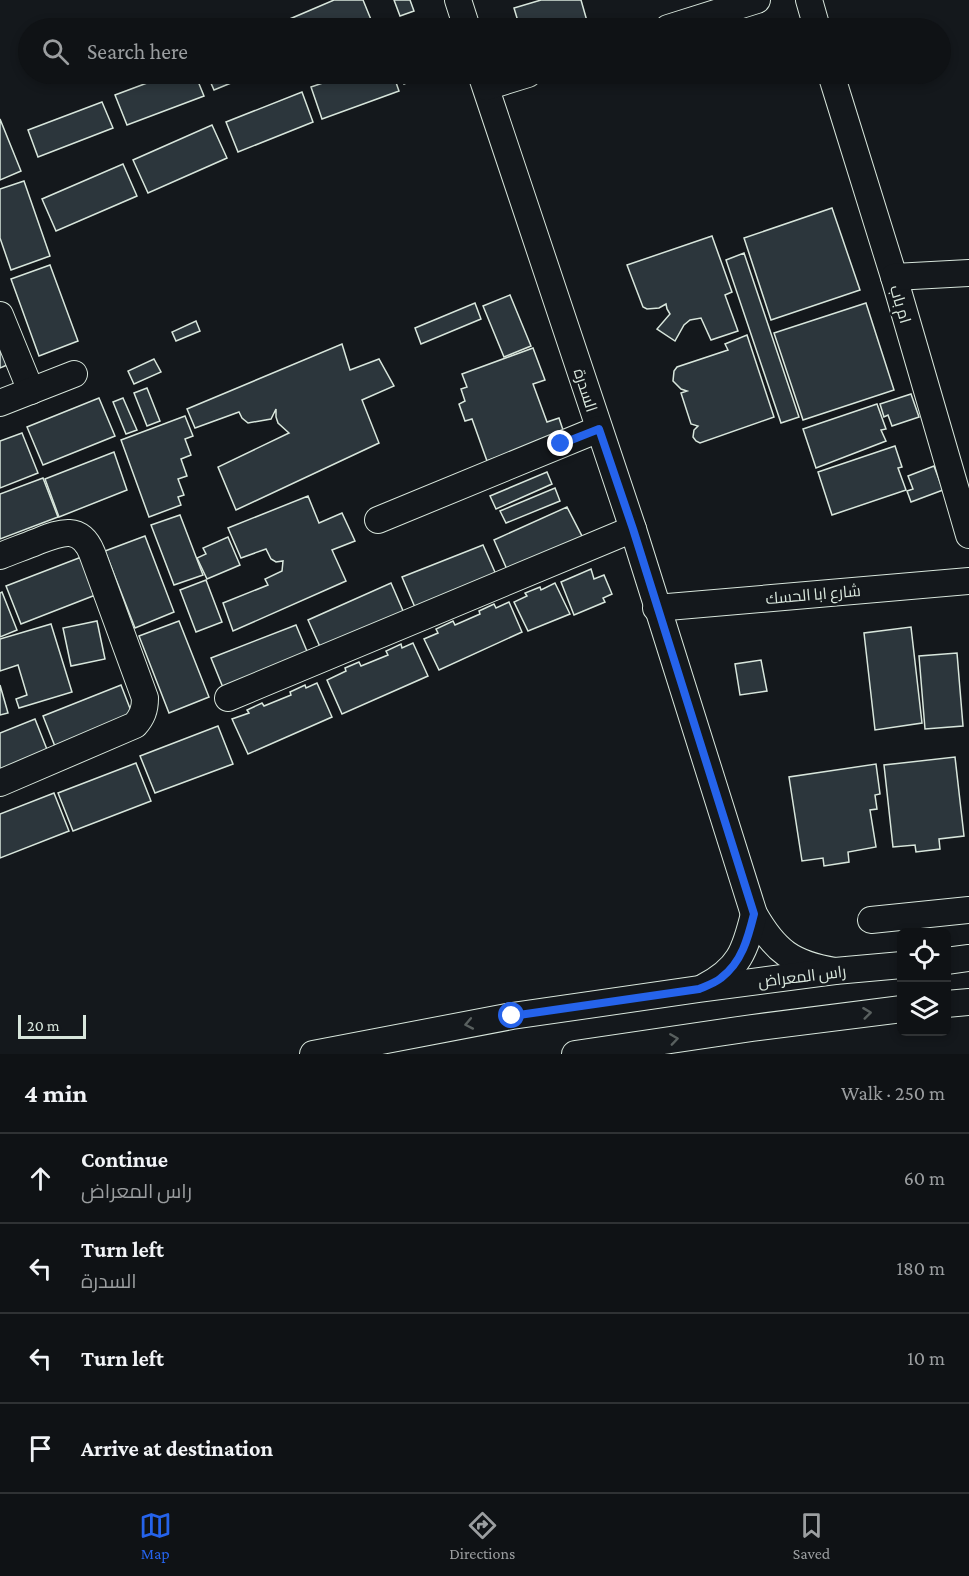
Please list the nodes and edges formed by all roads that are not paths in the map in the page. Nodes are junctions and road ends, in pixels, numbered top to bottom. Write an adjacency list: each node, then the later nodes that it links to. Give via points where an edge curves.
1 (458, 0): 4 (street)
2 (757, 0): 5 (street)
3 (809, 0): 6 (street)
4 (464, 18)
5 (700, 18)
6 (815, 18)
7 (485, 84): 15 (street, السدرة)
8 (834, 84): 10 (street, ام باب)
9 (969, 273): 10 (street)
10 (894, 277): 18 (street, ام باب)
11 (0, 315): 13 (street)
12 (74, 374): 13 (street)
13 (31, 391): 14 (street)
14 (0, 404)
15 (599, 429): 16 (street); 17 (street, السدرة)
16 (378, 520)
17 (633, 529): 21 (street, السدرة); 22 (street)
18 (969, 535)
19 (0, 556): 23 (street, via 62,532 84,539 145,698 145,708 135,725)
20 (969, 580): 21 (street, شارع ابا الحسك)
21 (656, 608): 25 (street, السدرة)
22 (228, 698)
23 (0, 783)
24 (969, 910): 26 (street)
25 (754, 914): 30 (street, السدرة, via 779,949 815,968); 31 (street, via 737,961 720,978)
26 (871, 920)
27 (969, 958): 28 (street)
28 (951, 960)
29 (897, 965): 30 (street, راس المعراض)
30 (835, 971): 31 (street, راس المعراض)
31 (699, 989): 35 (street, راس المعراض, one-way to 35, via 512,1016)
32 (969, 1002): 33 (street)
33 (951, 1004)
34 (897, 1010): 36 (street, one-way to 34)
35 (313, 1054)
36 (575, 1054)

